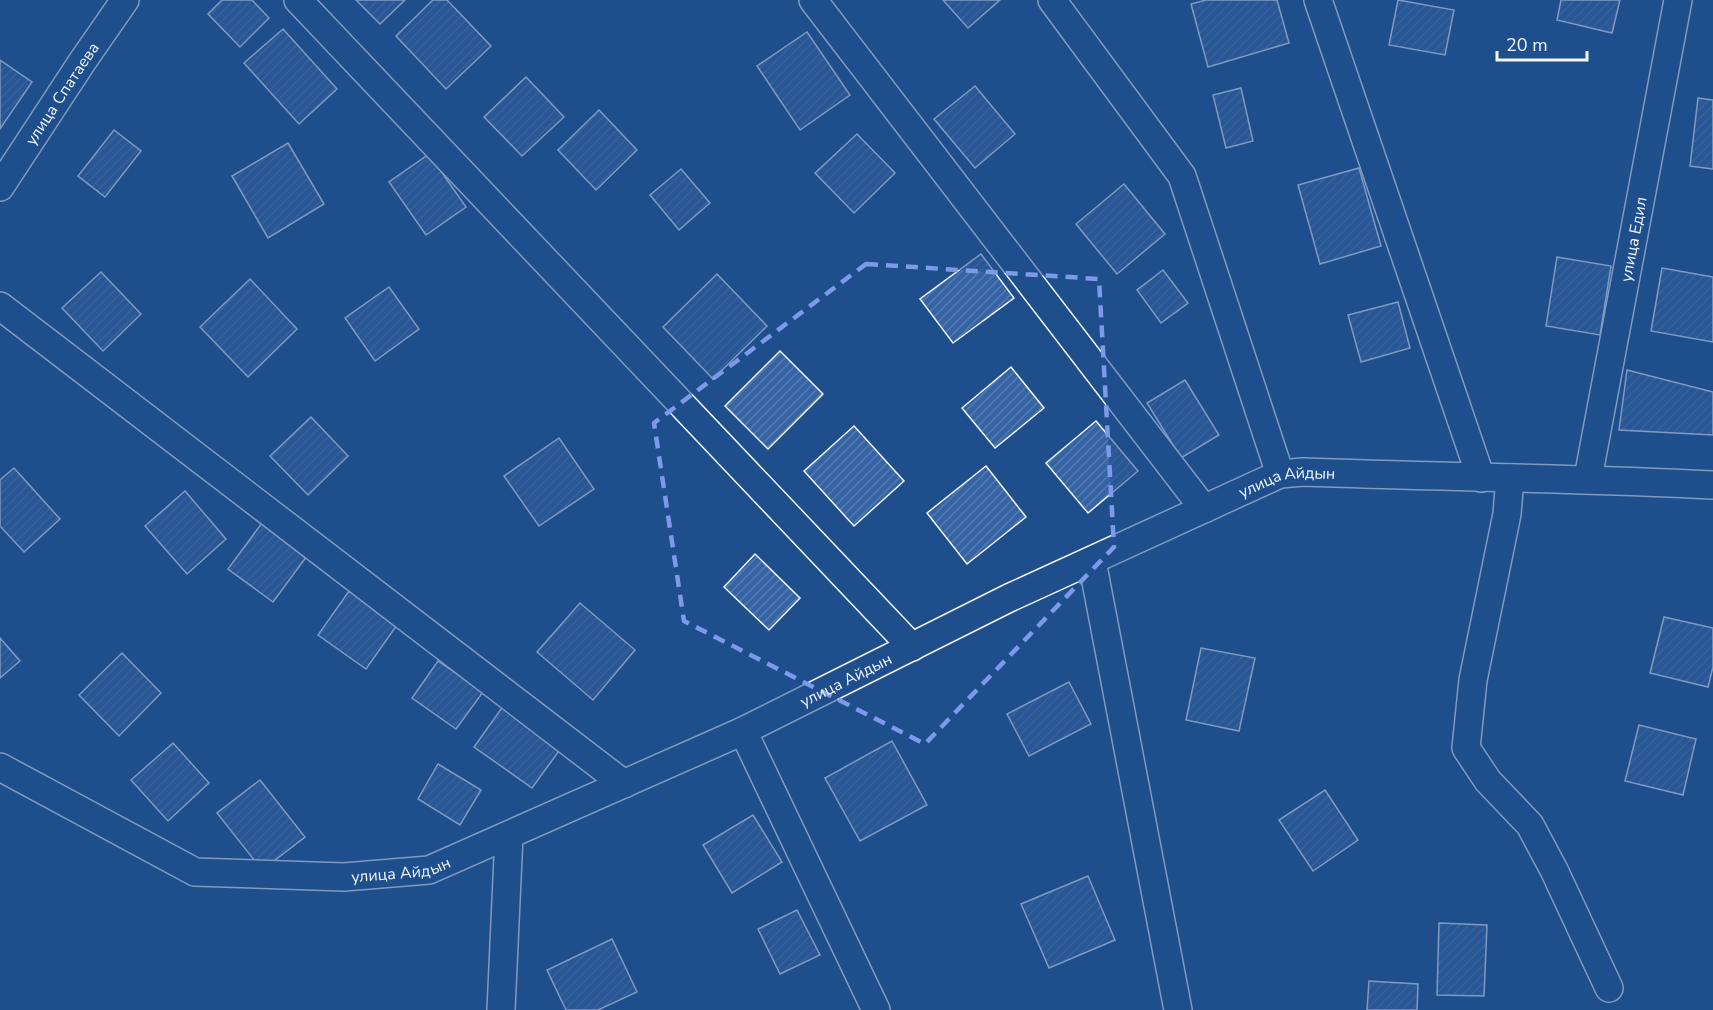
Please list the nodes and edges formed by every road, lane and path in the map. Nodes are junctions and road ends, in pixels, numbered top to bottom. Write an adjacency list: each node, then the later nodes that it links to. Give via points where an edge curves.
1 (125, 0): 7 (street, улица Спатаева)
2 (298, 0): 16 (street)
3 (813, 0): 14 (street)
4 (1052, 0): 9 (street, via 1182,176)
5 (1318, 0): 10 (street)
6 (1678, 0): 12 (street, улица Едил)
7 (0, 187)
8 (0, 306): 19 (street)
9 (1280, 474): 10 (street, улица Айдын); 14 (street, улица Айдын)
10 (1481, 478): 11 (street, улица Айдын)
11 (1510, 478): 12 (street, улица Айдын); 21 (street, via 1507,514 1473,680 1466,748 1488,781 1530,825)
12 (1588, 478): 13 (street, улица Айдын)
13 (1713, 485)
14 (1204, 509): 15 (street, улица Айдын)
15 (1092, 561): 16 (street, улица Айдын); 24 (street)
16 (912, 647): 17 (street, улица Айдын)
17 (744, 731): 19 (street, улица Айдын); 23 (street)
18 (0, 767): 20 (street, улица Айдын, via 195,872 344,877 429,870)
19 (624, 784): 20 (street, улица Айдын)
20 (509, 835): 22 (street)
21 (1609, 988)
22 (501, 1010)
23 (876, 1010)
24 (1178, 1010)

